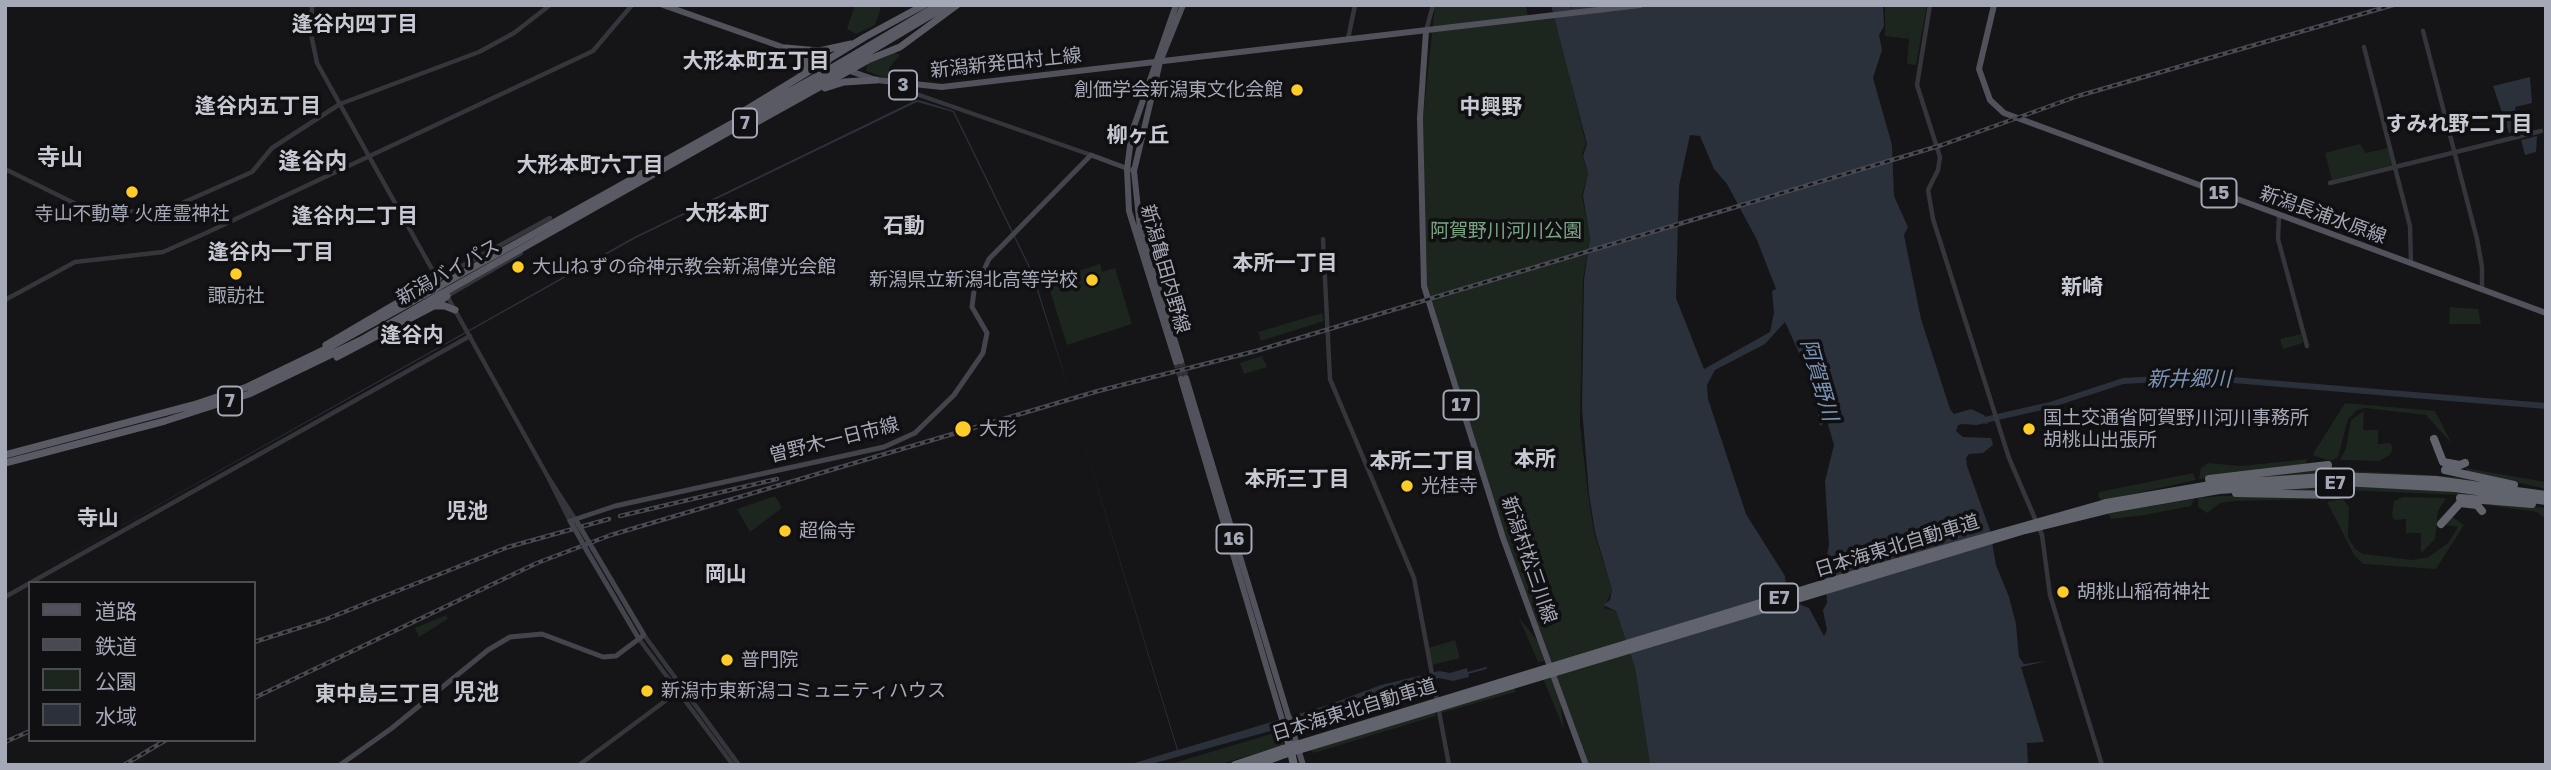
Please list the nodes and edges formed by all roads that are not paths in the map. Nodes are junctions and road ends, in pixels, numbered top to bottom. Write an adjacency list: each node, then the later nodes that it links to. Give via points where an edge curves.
1 (312, 5): 31 (street, via 317,63)
2 (550, 5): 31 (street, via 479,52)
3 (632, 5): 36 (street, via 593,51)
4 (663, 5): 22 (main road, 新潟新発田村上線 / 3)
5 (924, 5): 20 (highway)
6 (938, 5): 18 (highway, 7)
7 (948, 5): 18 (highway, 7)
8 (957, 5): 26 (highway, via 900,47)
9 (1176, 5): 25 (main road)
10 (1183, 5): 25 (main road)
11 (1355, 5): 19 (street)
12 (1433, 5): 16 (street)
13 (1640, 5): 16 (main road, 3)
14 (1930, 5): 92 (street, via 1917,85 1940,157 1928,190 1933,219 2008,458 2042,535 2050,595)
15 (1994, 5): 41 (main road, 新潟長浦水原線 / 15, via 1979,69 1990,100 2004,113)
16 (1430, 31): 19 (main road, 3); 91 (main road, 新潟村松三川線 / 17, via 1420,118 1423,286 1503,538)
17 (2423, 32): 34 (street)
18 (892, 37): 26 (highway, 7)
19 (1348, 40): 25 (main road, 3)
20 (859, 41): 22 (highway, via 829,50); 24 (highway)
21 (2364, 47): 37 (street)
22 (786, 48): 23 (main road, 新潟新発田村上線 / 3)
23 (803, 54): 24 (main road, 新潟新発田村上線 / 3); 30 (highway, via 806,71)
24 (828, 62): 26 (main road, 新潟新発田村上線 / 3); 30 (highway)
25 (1158, 62): 28 (main road, 新潟新発田村上線 / 3, via 942,87); 39 (main road, 新潟亀田内野線)
26 (845, 67): 27 (main road, 新潟新発田村上線 / 3); 29 (highway, 新潟バイパス / 7, bridge); 29 (highway)
27 (876, 80): 28 (main road, 新潟新発田村上線 / 3); 29 (highway)
28 (892, 83): 35 (street)
29 (804, 90): 33 (highway, 新潟バイパス / 7); 33 (highway)
30 (772, 94): 33 (highway)
31 (340, 104): 36 (street); 38 (street, via 272,148 252,172 155,213 78,205)
32 (2541, 131): 34 (street)
33 (688, 152): 47 (highway, 新潟バイパス / 7)
34 (2455, 152): 37 (street); 48 (street, via 2482,267)
35 (1091, 155): 39 (main road); 72 (main road, 曽野木一日市線, via 989,259 972,307 987,333 983,353 954,395 915,433 884,447 635,501)
36 (369, 156): 46 (street); 50 (street, via 167,250 75,262)
37 (2396, 166): 40 (street); 45 (street, via 2412,238)
38 (5, 169)
39 (1130, 170): 56 (main road, 新潟亀田内野線, via 1140,228)
40 (2330, 183)
41 (2279, 216): 45 (main road, 新潟長浦水原線 / 15); 55 (street, via 2278,239)
42 (550, 218): 46 (street)
43 (1323, 239): 90 (street, via 1330,379 1414,578)
44 (521, 253): 47 (street)
45 (2411, 264): 48 (main road, 新潟長浦水原線 / 15)
46 (436, 277): 47 (street); 49 (street); 57 (highway)
47 (444, 290): 51 (highway); 52 (street); 57 (highway, 新潟バイパス / 7); 58 (highway, 新潟バイパス / 7)
48 (2482, 290): 53 (main road, 新潟長浦水原線 / 15)
49 (402, 295)
50 (5, 300)
51 (435, 306): 52 (highway); 58 (highway, via 312,370)
52 (455, 310): 54 (street)
53 (2546, 313)
54 (470, 336): 72 (street); 74 (street)
55 (2307, 346)
56 (1178, 361)
57 (293, 366): 61 (highway, 新潟バイパス / 7, via 214,398)
58 (286, 378): 62 (highway, 新潟バイパス / 7, via 196,412)
59 (1183, 378): 79 (main road, 16)
60 (2434, 439): 63 (highway, via 2443,462)
61 (5, 455)
62 (5, 463)
63 (2465, 463)
64 (2328, 465): 69 (highway, via 2205,480)
65 (2445, 470): 66 (highway)
66 (2546, 494): 69 (highway, 日本海東北自動車道 / E7, via 2426,479 2339,476 2241,481)
67 (2338, 495): 69 (highway, via 2224,493)
68 (2460, 498): 70 (highway)
69 (2127, 502): 70 (highway, 日本海東北自動車道 / E7, via 2342,482 2455,488); 81 (highway, 日本海東北自動車道 / E7, bridge, via 1855,574)
70 (2546, 503)
71 (2482, 511): 73 (highway, via 2477,505 2460,503)
72 (574, 521): 77 (main road, bridge)
73 (2441, 524)
74 (34, 581)
75 (28, 584): 76 (street)
76 (5, 597)
77 (641, 637): 78 (street); 82 (main road, via 616,656 603,657 542,634 510,637)
78 (681, 690): 83 (street); 84 (street); 85 (street)
79 (1288, 727): 80 (main road, 16); 89 (main road, 16)
80 (1288, 739): 88 (highway)
81 (1256, 761): 86 (highway); 87 (highway, 日本海東北自動車道 / E7)
82 (340, 765)
83 (579, 765)
84 (733, 765)
85 (739, 765)
86 (1228, 765)
87 (1235, 765)
88 (1295, 765)
89 (1303, 765)
90 (1448, 765)
91 (1586, 765)
92 (2102, 765)

